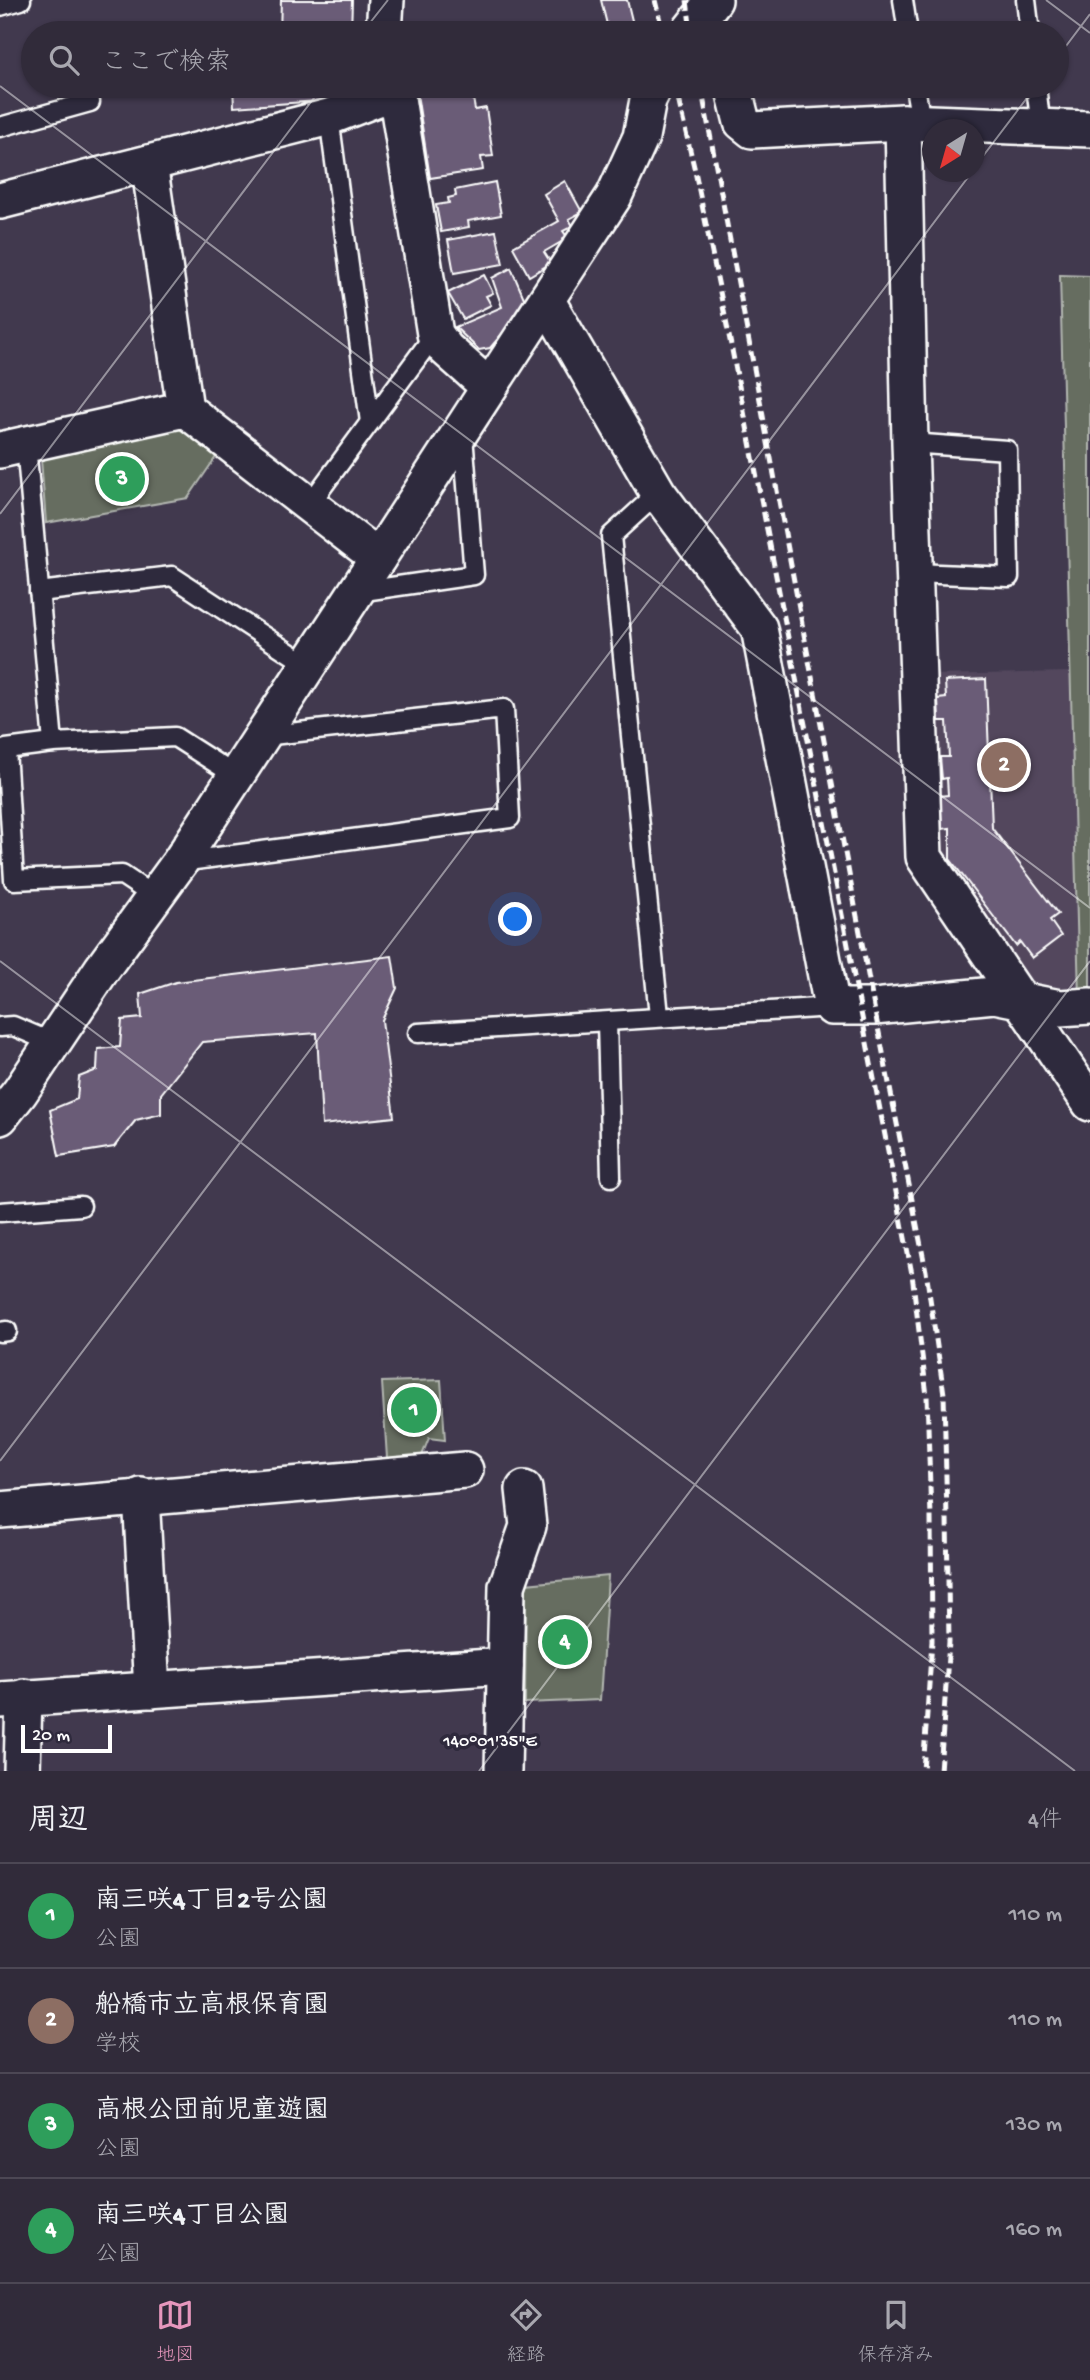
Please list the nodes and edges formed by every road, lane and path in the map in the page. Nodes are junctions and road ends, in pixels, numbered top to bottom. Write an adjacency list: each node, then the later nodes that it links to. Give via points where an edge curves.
1 (21, 0): 5 (lane)
2 (386, 0): 6 (street)
3 (903, 0): 7 (lane)
4 (1026, 0): 8 (lane)
5 (0, 6)
6 (385, 21)
7 (906, 21)
8 (1029, 21)
9 (372, 98): 16 (street)
10 (397, 98): 24 (street)
11 (650, 98): 23 (street, via 641,137 614,196)
12 (736, 98): 17 (street, via 742,122 752,130)
13 (914, 98): 17 (lane)
14 (1037, 98): 19 (lane)
15 (90, 103): 18 (lane)
16 (329, 117): 21 (street); 27 (lane)
17 (912, 122): 19 (street); 29 (street)
18 (0, 127)
19 (1041, 128): 20 (street)
20 (1090, 129)
21 (149, 163): 22 (street); 26 (street)
22 (0, 201)
23 (547, 300): 25 (street); 31 (street)
24 (435, 334): 25 (street); 27 (lane)
25 (489, 387): 28 (street)
26 (185, 409): 30 (street); 32 (street)
27 (370, 422): 32 (lane)
28 (462, 431): 33 (street); 36 (lane, via 474,575)
29 (910, 443): 34 (street); 34 (lane, via 1007,450 1009,577)
30 (13, 447): 35 (lane)
31 (658, 493): 45 (street, via 759,628); 46 (lane, via 611,536)
32 (309, 505): 33 (street)
33 (378, 558): 36 (street)
34 (915, 573): 43 (street, via 924,857)
35 (39, 592): 37 (lane, via 172,576); 39 (lane)
36 (356, 592): 37 (street)
37 (309, 665): 38 (street)
38 (263, 736): 40 (street); 41 (lane, via 504,709 510,818)
39 (52, 744): 40 (lane, via 175,737); 42 (lane, via 6,749 14,880 122,875)
40 (236, 776): 41 (street)
41 (180, 862): 42 (street)
42 (155, 897): 50 (street)
43 (1023, 1000): 44 (street, via 1060,1008); 45 (street, via 995,995); 51 (street)
44 (1090, 1006)
45 (832, 1007): 46 (lane)
46 (659, 1016): 47 (lane)
47 (607, 1022): 49 (lane); 53 (lane)
48 (0, 1027): 50 (lane, via 13,1026)
49 (418, 1033)
50 (53, 1042): 52 (street)
51 (1090, 1103)
52 (0, 1116)
53 (611, 1177)
54 (81, 1206): 55 (lane)
55 (0, 1212)
56 (465, 1470): 58 (street)
57 (524, 1489): 60 (street, via 528,1526 507,1586)
58 (141, 1496): 59 (street); 61 (street)
59 (0, 1510)
60 (505, 1666): 61 (street); 64 (street)
61 (152, 1690): 62 (street)
62 (12, 1699): 63 (street)
63 (22, 1771)
64 (503, 1771)

